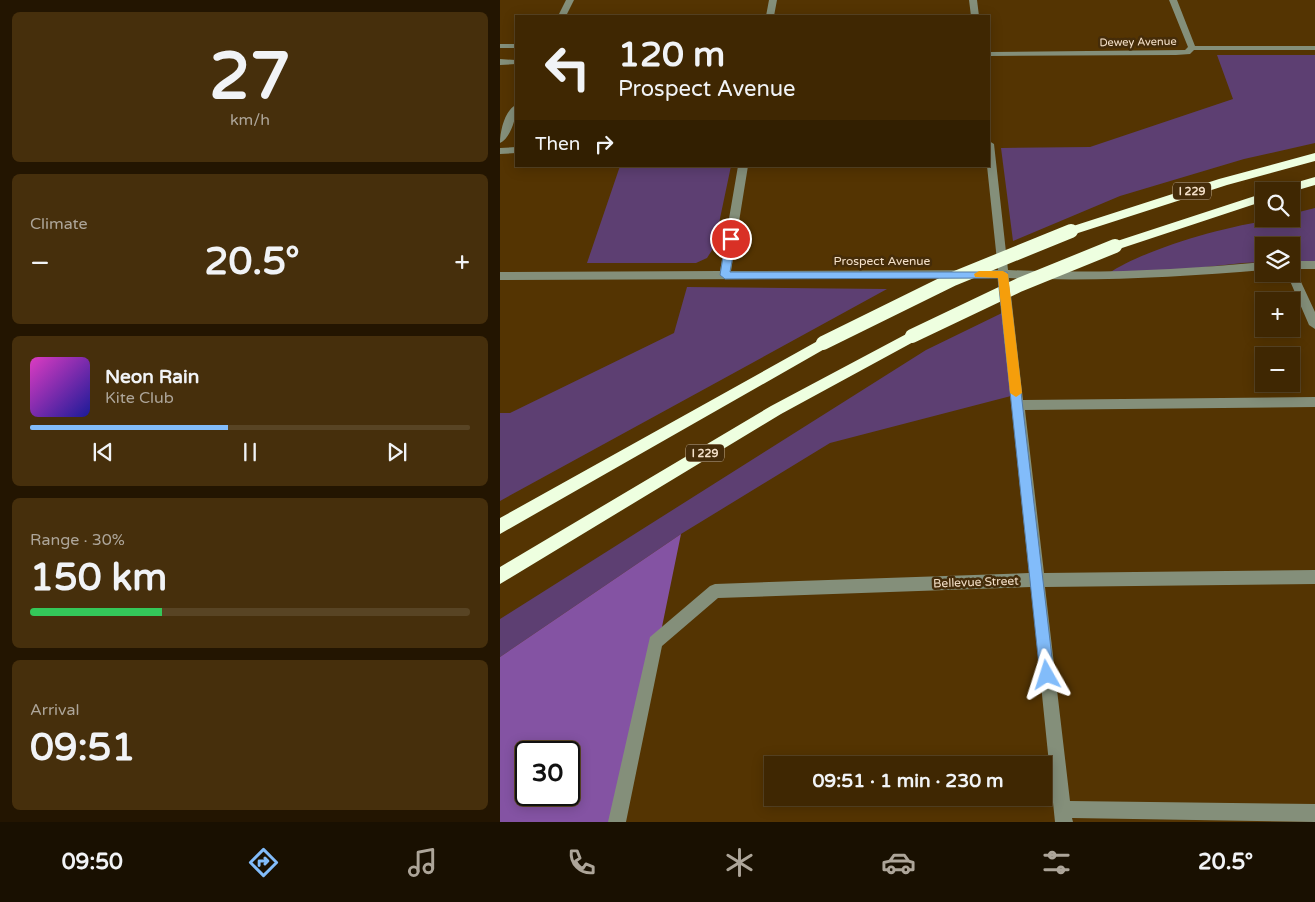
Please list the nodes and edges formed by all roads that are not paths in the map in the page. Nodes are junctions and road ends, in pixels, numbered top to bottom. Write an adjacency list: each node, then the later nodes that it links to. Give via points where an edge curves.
1 (570, 0): 5 (street)
2 (773, 0): 6 (street)
3 (973, 0): 7 (street)
4 (1173, 0): 10 (street)
5 (562, 15)
6 (770, 15)
7 (975, 15)
8 (500, 46): 9 (street)
9 (515, 46)
10 (1192, 48): 11 (street, Dewey Avenue); 12 (street, Dewey Avenue, via 1176,53)
11 (1315, 48)
12 (990, 54)
13 (500, 62): 14 (street)
14 (515, 62)
15 (515, 110): 16 (street)
16 (500, 140)
17 (515, 150): 18 (street)
18 (500, 151)
19 (990, 155): 28 (street)
20 (1315, 157): 35 (highway, I 229, bridge, via 1192,191 1071,232 953,279 823,344)
21 (743, 167): 29 (street)
22 (1315, 181): 23 (highway)
23 (1300, 185)
24 (1255, 200): 36 (highway, I 229, bridge, via 1115,246 1020,285 912,336 776,410)
25 (1300, 265): 26 (street)
26 (1315, 265)
27 (1255, 267): 28 (street, Prospect Avenue, via 1143,275)
28 (1003, 274): 29 (street, Prospect Avenue); 34 (street)
29 (725, 275): 30 (street, Prospect Avenue)
30 (500, 276)
31 (1296, 282): 32 (street)
32 (1315, 325)
33 (1315, 402): 34 (street)
34 (1017, 405): 38 (street)
35 (500, 527)
36 (500, 576)
37 (1315, 577): 38 (street, Bellevue Street)
38 (1037, 580): 40 (street); 41 (street, Bellevue Street, via 715,591 655,642)
39 (1315, 813): 40 (street)
40 (1063, 815)
41 (618, 822)

